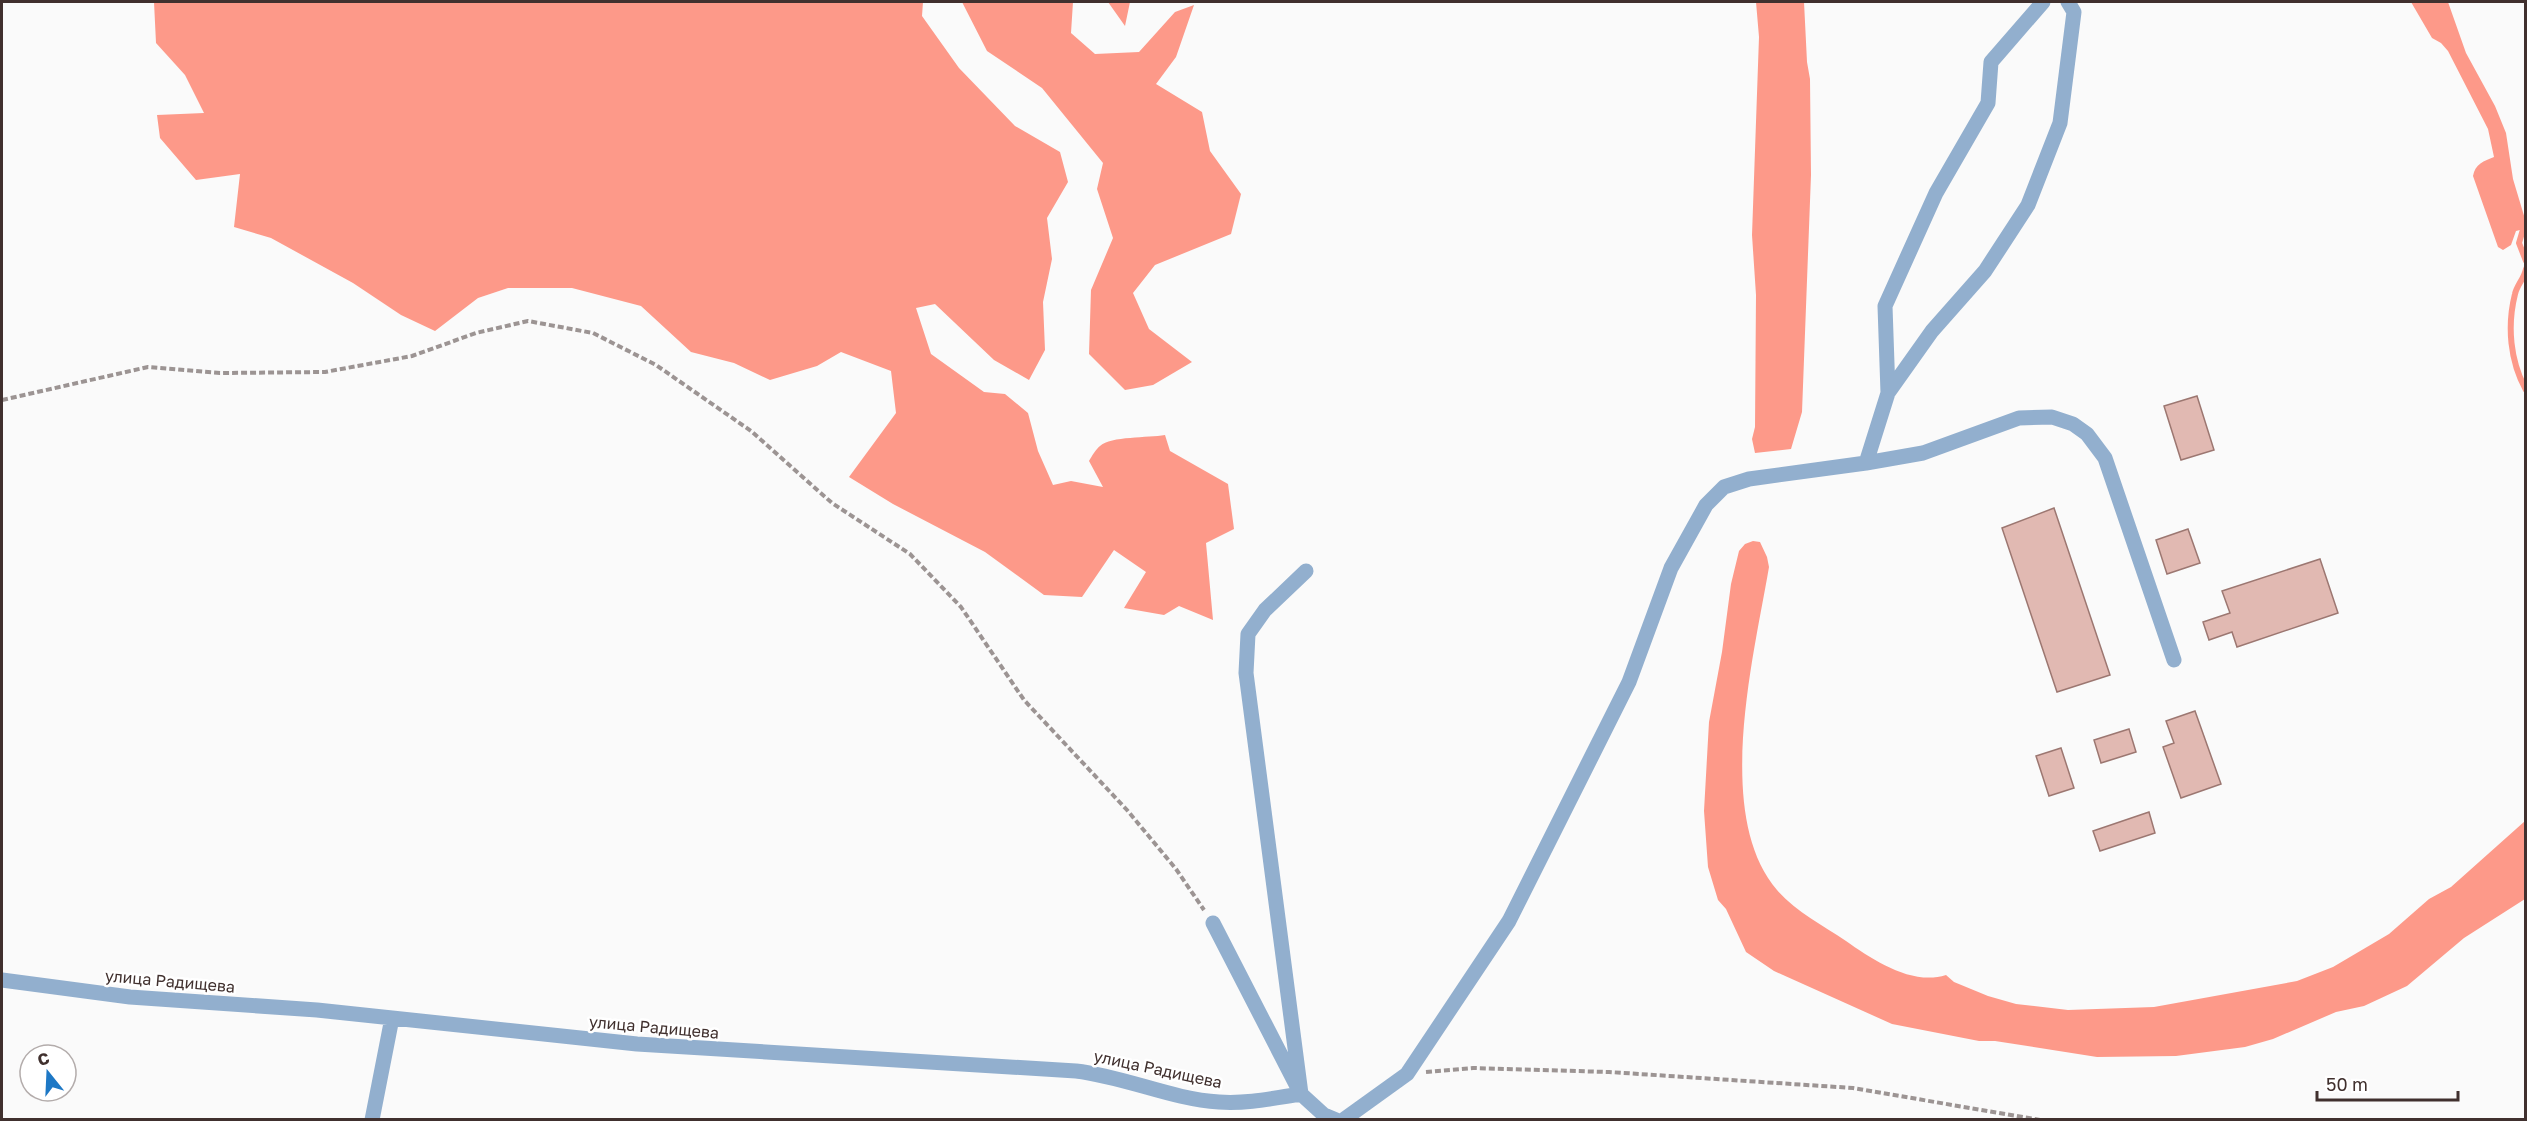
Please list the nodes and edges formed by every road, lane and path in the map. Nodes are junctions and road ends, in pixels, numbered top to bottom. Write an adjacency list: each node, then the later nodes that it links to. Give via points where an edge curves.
1 (2043, 2): 3 (street, via 1991,62 1988,103 1936,193 1885,306)
2 (2068, 2): 3 (street, via 2074,12 2060,123 2028,205 1984,272 1932,331)
3 (1888, 393): 5 (street)
4 (2, 400): 8 (path, via 148,367 325,372 412,356 476,333 528,321 593,333 656,365 742,424 832,502 910,554 961,607 1024,700 1127,810 1176,869)
5 (1866, 463): 7 (street, via 1923,453 2019,418 2052,417 2073,424 2087,434 2105,458); 11 (street, via 1749,478 1724,487 1706,505 1671,568 1629,682 1509,921)
6 (1306, 571): 12 (street, via 1265,610 1248,634 1246,673)
7 (2174, 660)
8 (1213, 923): 12 (street)
9 (2, 981): 10 (street, улица Радищева, via 130,997)
10 (392, 1018): 12 (street, улица Радищева, via 637,1044 1076,1071 1115,1076 1217,1102 1252,1102); 13 (street)
11 (1407, 1074): 15 (street); 16 (path, via 1473,1068 1853,1088)
12 (1301, 1094): 14 (street, via 1324,1115)
13 (372, 1119)
14 (1336, 1119)
15 (1342, 1119)
16 (2040, 1119)

